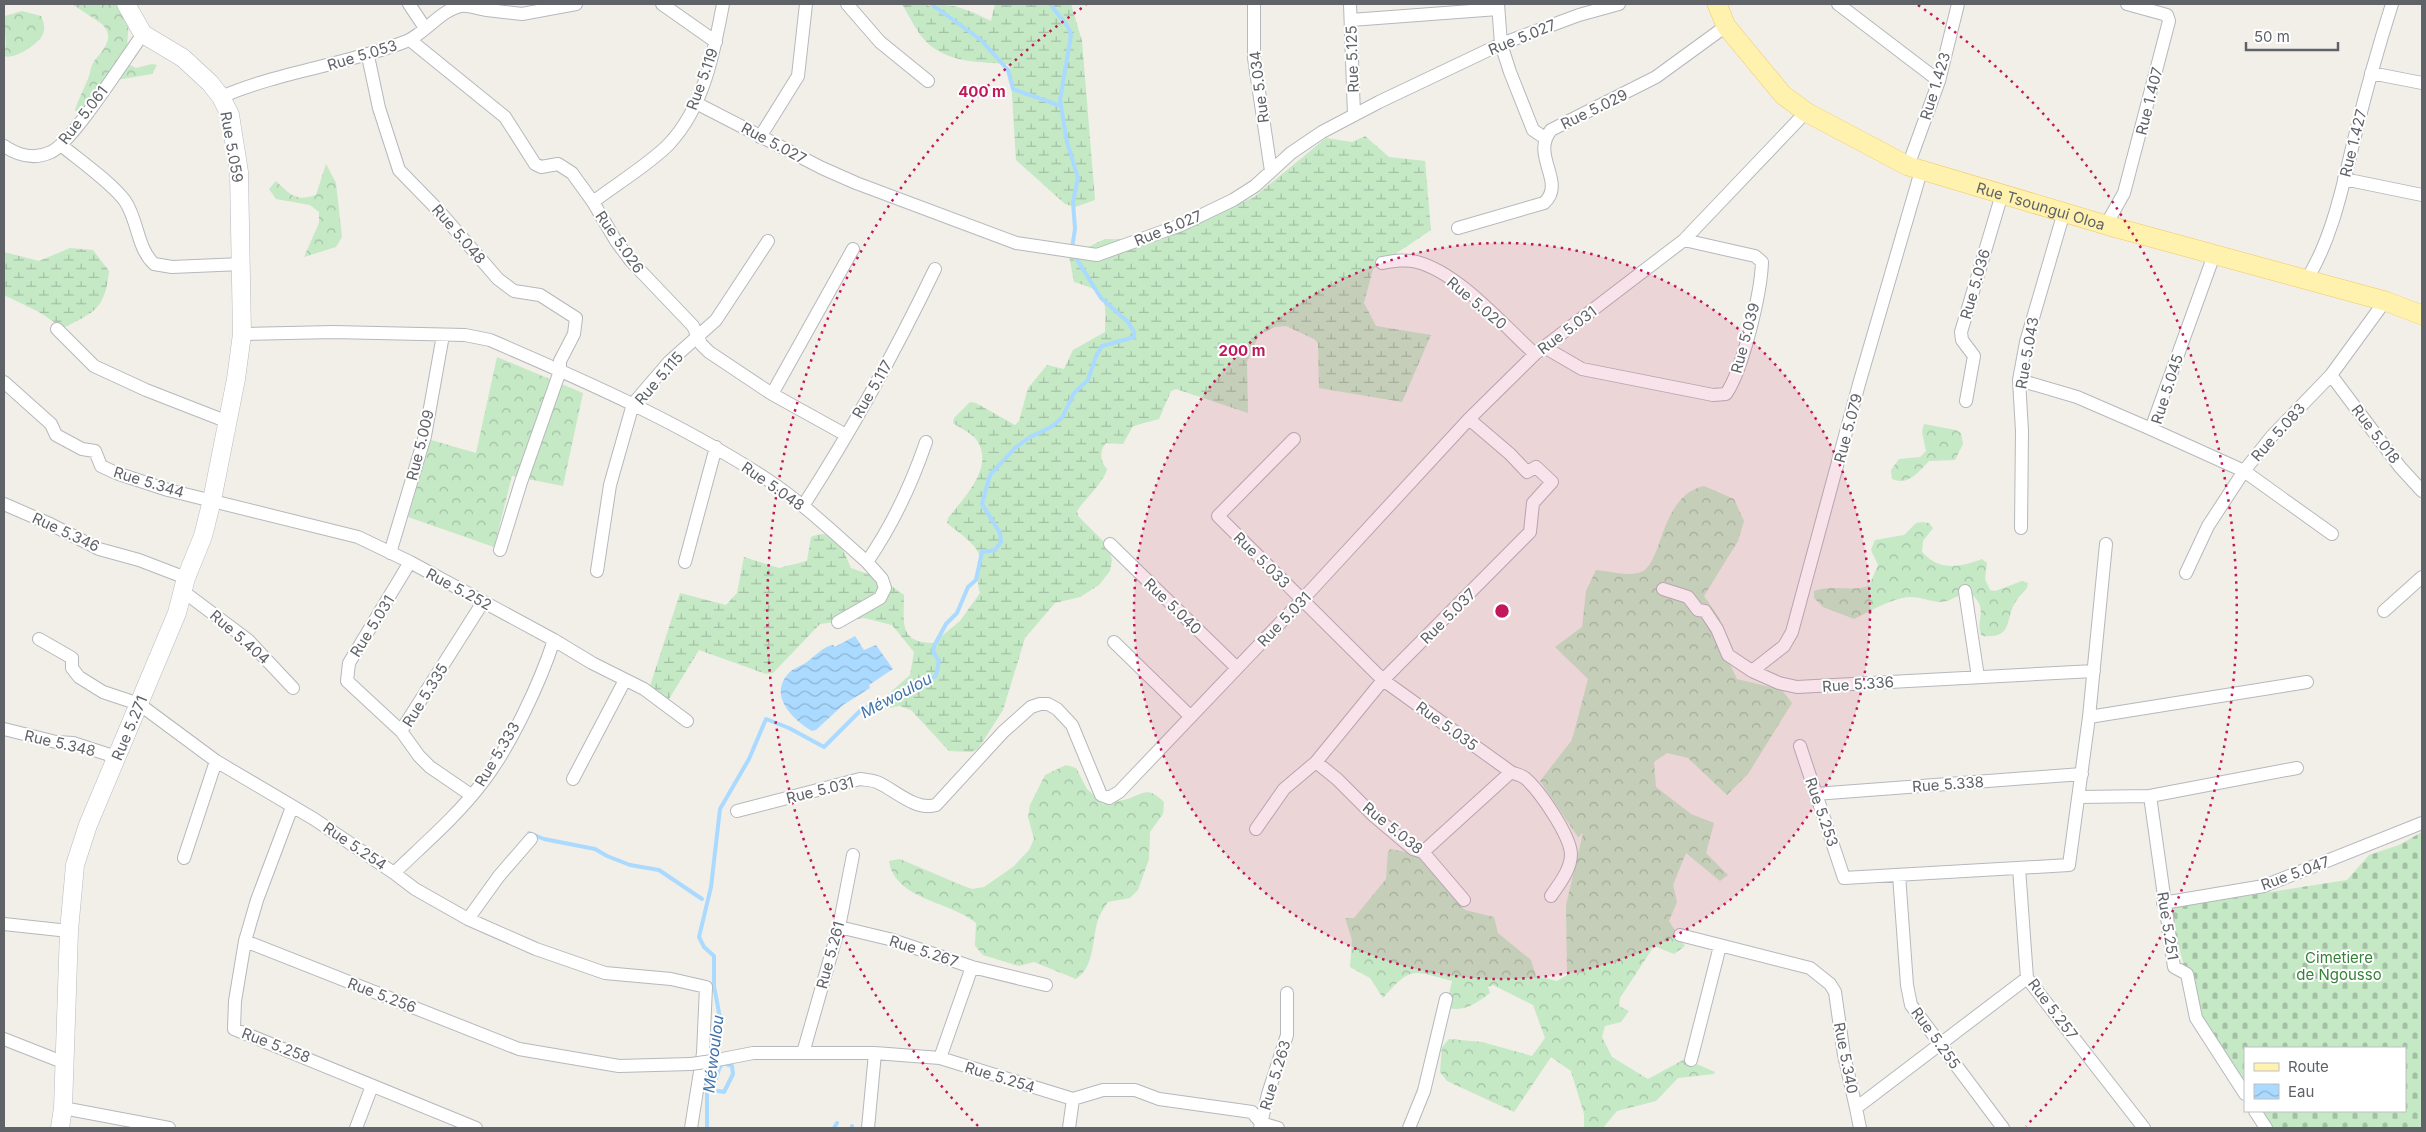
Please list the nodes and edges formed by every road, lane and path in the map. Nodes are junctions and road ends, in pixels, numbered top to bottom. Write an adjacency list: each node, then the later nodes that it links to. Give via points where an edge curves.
1 (126, 4): 21 (street)
2 (409, 4): 20 (street)
3 (576, 4): 17 (street, Rue 5.053, via 522,14)
4 (662, 4): 23 (street)
5 (723, 4): 23 (street, Rue 5.119)
6 (806, 4): 34 (street, via 798,76)
7 (847, 4): 27 (street, via 880,42)
8 (1254, 4): 39 (street, Rue 5.034, via 1254,58)
9 (1350, 4): 18 (street, Rue 5.125)
10 (1619, 4): 24 (street, Rue 5.027)
11 (1717, 4): 19 (main road, Rue Tsoungui Oloa)
12 (1838, 4): 28 (street)
13 (1958, 4): 28 (street, Rue 1.423)
14 (2127, 4): 45 (street, Rue 1.407, via 2167,15 2169,21 2124,193)
15 (2392, 4): 26 (street, Rue 1.427)
16 (1498, 6): 18 (street); 24 (street)
17 (490, 7): 20 (street, Rue 5.053, via 461,6)
18 (1350, 20): 33 (street, Rue 5.125)
19 (1726, 26): 32 (main road, Rue Tsoungui Oloa, via 1783,95); 35 (street, Rue 5.029, via 1656,77 1551,130)
20 (425, 28): 22 (street, Rue 5.053)
21 (142, 34): 30 (street, Rue 5.059, via 183,58); 36 (street, Rue 5.061)
22 (410, 40): 25 (street, Rue 5.053); 43 (street, Rue 5.026, via 505,117 535,164 541,167 558,164 566,168)
23 (716, 42): 31 (street, Rue 5.119)
24 (1501, 44): 33 (street, Rue 5.027); 35 (street, via 1532,130)
25 (368, 56): 30 (street, Rue 5.053, via 252,84); 62 (street, Rue 5.048, via 379,108 398,170 440,211 498,279 514,291 540,295 576,318 574,334 560,360)
26 (2371, 73): 29 (street); 40 (street, Rue 1.427)
27 (928, 81)
28 (1939, 81): 38 (street, Rue 1.423)
29 (2422, 83)
30 (221, 97): 52 (street, Rue 5.059, via 230,115 239,172)
31 (696, 103): 34 (street, Rue 5.027); 43 (street, Rue 5.119, via 668,145)
32 (1806, 112): 38 (main road, Rue Tsoungui Oloa); 47 (street, Rue 5.031)
33 (1354, 115): 39 (street, Rue 5.027, via 1314,137)
34 (760, 137): 39 (street, Rue 5.027, via 856,182 1016,243 1097,255 1181,225 1232,200)
35 (1545, 138): 46 (street, Rue 5.029, via 1543,151 1552,183 1550,198 1544,203)
36 (61, 145): 37 (street, Rue 5.061, via 52,152 25,157); 52 (street, via 124,200 154,264 172,267)
37 (4, 146)
38 (1914, 168): 41 (main road, Rue Tsoungui Oloa); 104 (street, Rue 5.079, via 1792,632 1784,646)
39 (1271, 171)
40 (2344, 179): 42 (street); 54 (street, Rue 1.427, via 2320,258)
41 (2002, 194): 44 (main road, Rue Tsoungui Oloa); 67 (street, Rue 5.036, via 1961,332 1962,340 1974,356)
42 (2422, 195)
43 (593, 202): 60 (street, Rue 5.026, via 631,261 693,326)
44 (2064, 212): 45 (main road, Rue Tsoungui Oloa); 64 (street, Rue 5.043, via 2028,332)
45 (2106, 224): 50 (main road, Rue Tsoungui Oloa)
46 (1458, 228)
47 (1684, 240): 61 (street, Rue 5.031); 61 (street, Rue 5.039, via 1755,256 1762,262 1746,346 1726,394 1713,395 1582,369)
48 (768, 241): 60 (street, Rue 5.115, via 716,320)
49 (853, 248): 66 (street)
50 (2214, 255): 54 (main road, Rue Tsoungui Oloa); 71 (street, Rue 5.045)
51 (1382, 262): 61 (street, Rue 5.020, via 1416,262 1450,278)
52 (242, 264): 58 (street, Rue 5.059)
53 (935, 269): 72 (street, Rue 5.117, via 907,327)
54 (2307, 280): 55 (main road, Rue Tsoungui Oloa)
55 (2385, 301): 56 (main road, Rue Tsoungui Oloa); 63 (street, Rue 5.083)
56 (2422, 315)
57 (57, 329): 70 (street, via 94,366)
58 (242, 334): 59 (street, Rue 5.048); 70 (street, Rue 5.271)
59 (443, 335): 62 (street, Rue 5.048, via 490,340); 86 (street, Rue 5.009, via 425,436)
60 (699, 338): 66 (street, Rue 5.026, via 709,352); 68 (street, Rue 5.115, via 669,362)
61 (1540, 351): 69 (street, Rue 5.031)
62 (560, 371): 68 (street, Rue 5.048); 85 (street, Rue 5.048)
63 (2331, 375): 76 (street, Rue 5.083, via 2272,436); 77 (street, Rue 5.018)
64 (2019, 380): 71 (street, via 2077,397); 81 (street, Rue 5.043)
65 (4, 382): 78 (street, Rue 5.344, via 51,424 56,435 95,451 101,466 168,490)
66 (772, 394): 72 (street, Rue 5.026)
67 (1966, 402)
68 (634, 404): 75 (street, Rue 5.048); 90 (street, Rue 5.115, via 610,485)
69 (1469, 419): 96 (street, Rue 5.031); 108 (street, Rue 5.037, via 1527,472 1536,467 1552,482 1532,503 1530,532)
70 (228, 422): 78 (street, Rue 5.271)
71 (2151, 428): 76 (street, Rue 5.045)
72 (846, 435): 80 (street, Rue 5.117)
73 (1294, 439): 96 (street, Rue 5.033, via 1218,516)
74 (926, 442): 89 (street, via 905,498)
75 (716, 447): 80 (street, Rue 5.048); 88 (street)
76 (2244, 471): 82 (street, Rue 5.045); 91 (street, Rue 5.083, via 2208,526)
77 (2422, 492)
78 (212, 500): 86 (street, Rue 5.252, via 347,533); 93 (street, Rue 5.271)
79 (4, 504): 93 (street, Rue 5.346, via 99,549 139,560)
80 (803, 506): 89 (street, Rue 5.048)
81 (2021, 528)
82 (2332, 534)
83 (1110, 544): 103 (street, Rue 5.040)
84 (2106, 544): 105 (street)
85 (500, 550)
86 (390, 552): 87 (street, Rue 5.252)
87 (410, 562): 97 (street, Rue 5.252); 116 (street, Rue 5.031, via 349,663 347,674 347,681)
88 (685, 562)
89 (867, 562): 99 (street, Rue 5.048, via 882,579 885,588 880,598)
90 (597, 571)
91 (2186, 573)
92 (2422, 577): 98 (street)
93 (185, 585): 110 (street, Rue 5.404, via 248,640); 111 (street, Rue 5.271)
94 (1663, 589): 104 (street, Rue 5.336, via 1688,597 1698,610 1705,611 1728,655)
95 (1965, 591): 106 (street)
96 (1302, 600): 103 (street, Rue 5.031); 108 (street, Rue 5.033)
97 (483, 602): 101 (street, Rue 5.252); 116 (street, Rue 5.335)
98 (2384, 611)
99 (838, 622)
100 (39, 639): 111 (street, Rue 5.254, via 72,658 72,668 79,677 116,698)
101 (554, 640): 107 (street, Rue 5.252); 126 (street, Rue 5.333, via 544,670 506,744 483,782)
102 (1114, 642): 112 (street)
103 (1237, 668): 112 (street, Rue 5.031)
104 (1752, 670): 106 (street, Rue 5.336, via 1797,687)
105 (2094, 671): 106 (street, Rue 5.336); 113 (street)
106 (1978, 677)
107 (625, 680): 114 (street, Rue 5.252); 124 (street)
108 (1383, 680): 120 (street, Rue 5.037); 122 (street, Rue 5.035)
109 (2307, 682): 113 (street)
110 (293, 688)
111 (139, 704): 118 (street, Rue 5.271); 119 (street, Rue 5.254)
112 (1190, 716): 130 (street, Rue 5.031, via 1119,792 1109,798 1101,795 1072,725 1057,709 1040,704 1031,707 1003,732 936,805 926,807 877,781 860,779)
113 (2089, 717): 123 (street)
114 (687, 720)
115 (4, 729): 118 (street, Rue 5.348, via 73,743)
116 (401, 731): 126 (street, Rue 5.335, via 430,767)
117 (1800, 746): 125 (street, Rue 5.253)
118 (116, 757): 146 (street, Rue 5.271, via 75,865)
119 (216, 761): 129 (street, Rue 5.254); 136 (street)
120 (1316, 762): 132 (street, Rue 5.037, via 1284,789); 134 (street, Rue 5.038, via 1413,849)
121 (2297, 768): 127 (street)
122 (1510, 772): 134 (street); 140 (street, Rue 5.035, via 1524,777 1561,826 1568,842 1571,854 1569,867)
123 (2082, 774): 125 (street, Rue 5.338); 128 (street)
124 (573, 779)
125 (1815, 794): 139 (street, Rue 5.253, via 1844,878)
126 (471, 795): 138 (street, Rue 5.333, via 459,811)
127 (2150, 796): 128 (street); 142 (street, Rue 5.251)
128 (2079, 798): 137 (street, via 2070,865)
129 (292, 807): 138 (street, Rue 5.254); 148 (street, Rue 5.258)
130 (737, 811)
131 (2422, 823): 142 (street, Rue 5.047, via 2264,886)
132 (1256, 829)
133 (531, 839): 143 (street)
134 (1423, 852): 141 (street, Rue 5.038)
135 (853, 855): 145 (street, Rue 5.261)
136 (184, 858)
137 (2019, 868): 139 (street); 151 (street, Rue 5.257)
138 (394, 873): 143 (street, Rue 5.254, via 415,889)
139 (1899, 875): 156 (street, Rue 5.255, via 1908,996 1914,1010)
140 (1551, 896)
141 (1464, 900)
142 (2163, 903): 164 (street, Rue 5.251, via 2174,967 2187,974 2196,1018)
143 (468, 919): 174 (street, Rue 5.254, via 536,949 605,973 671,979 706,987 703,1053)
144 (4, 924): 146 (street)
145 (839, 927): 150 (street, Rue 5.267, via 888,939); 157 (street, Rue 5.261)
146 (69, 931): 161 (street, Rue 5.271)
147 (1680, 935): 149 (street, Rue 5.340)
148 (245, 941): 162 (street, Rue 5.256, via 519,1048 619,1066); 163 (street, Rue 5.258, via 234,1029)
149 (1720, 946): 160 (street); 167 (street, Rue 5.340, via 1810,968 1830,984 1835,992)
150 (972, 967): 152 (street); 159 (street, Rue 5.267)
151 (2027, 978): 156 (street, Rue 5.340); 181 (street, Rue 5.257)
152 (1046, 985)
153 (1287, 992): 169 (street, Rue 5.263, via 1287,1035)
154 (1446, 999): 178 (street, via 1424,1091)
155 (4, 1039): 161 (street)
156 (1940, 1045): 167 (street, Rue 5.340); 180 (street, Rue 5.255)
157 (804, 1053): 158 (street, Rue 5.254); 162 (street, Rue 5.254, bridge, via 754,1053)
158 (875, 1053): 159 (street, Rue 5.254); 175 (street)
159 (940, 1058): 165 (street, Rue 5.254)
160 (1691, 1060)
161 (65, 1063): 166 (street, Rue 5.271)
162 (691, 1064)
163 (372, 1086): 172 (street); 173 (street, Rue 5.258)
164 (2244, 1092)
165 (1073, 1099): 169 (street, via 1103,1090 1135,1090 1159,1099 1252,1112); 176 (street)
166 (63, 1108): 170 (street, Rue 5.271); 171 (street)
167 (1856, 1108): 179 (street)
168 (2256, 1112): 182 (street)
169 (1261, 1126): 177 (street)
170 (60, 1128)
171 (169, 1128)
172 (356, 1128)
173 (476, 1128)
174 (690, 1128)
175 (868, 1128)
176 (1069, 1128)
177 (1278, 1128)
178 (1409, 1128)
179 (1860, 1128)
180 (2003, 1128)
181 (2144, 1128)
182 (2266, 1128)

